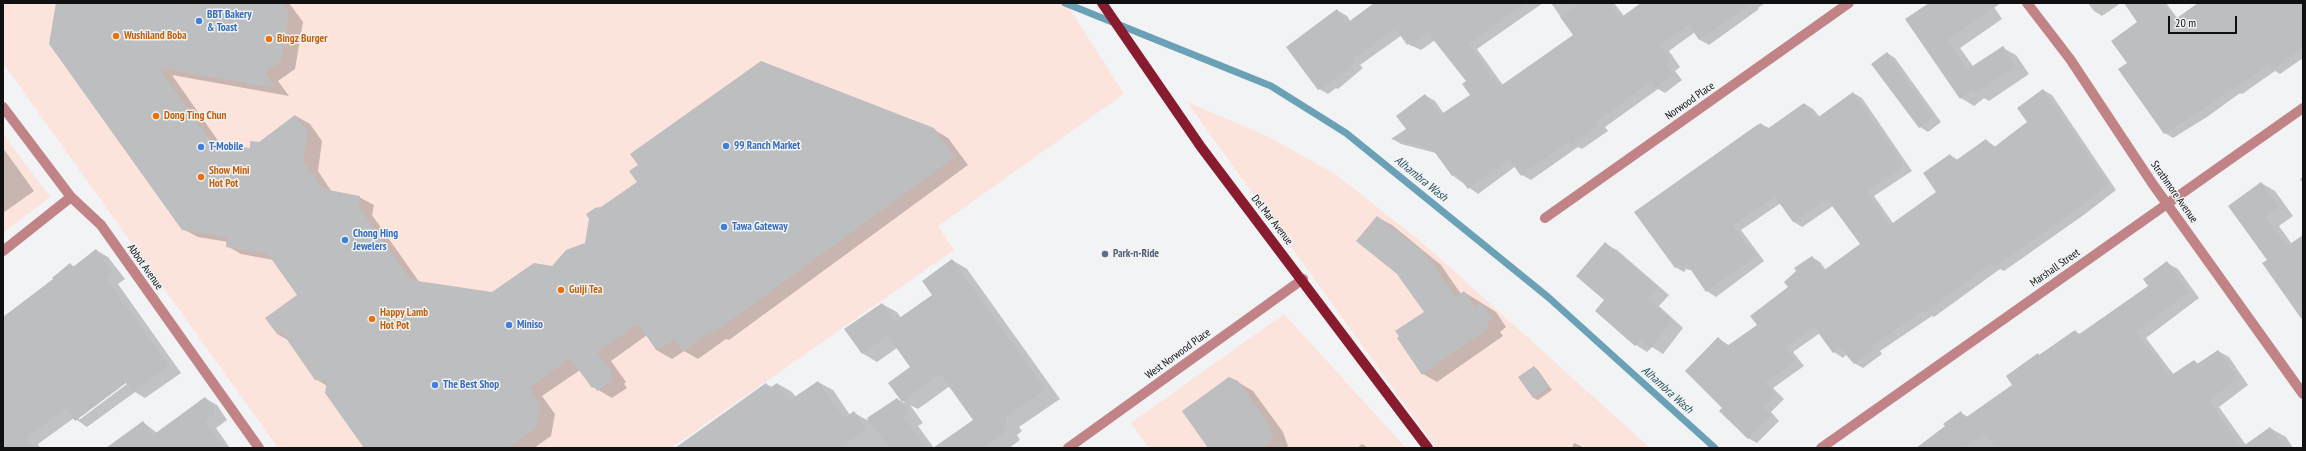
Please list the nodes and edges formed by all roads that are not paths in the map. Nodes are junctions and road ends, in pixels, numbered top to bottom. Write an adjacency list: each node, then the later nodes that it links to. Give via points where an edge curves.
1 (1102, 3): 10 (main road, Del Mar Avenue, via 1201,147)
2 (1850, 3): 8 (street, Norwood Place)
3 (2027, 3): 7 (street, Strathmore Avenue, via 2070,59)
4 (3, 107): 6 (street, Abbot Avenue)
5 (2303, 108): 7 (street, Marshall Street)
6 (71, 197): 9 (street); 12 (street, Abbot Avenue, via 101,225)
7 (2167, 204): 11 (street, Strathmore Avenue); 15 (street, Marshall Street)
8 (1545, 218)
9 (3, 250)
10 (1303, 279): 13 (street, West Norwood Place); 14 (main road, Del Mar Avenue)
11 (2303, 394)
12 (258, 448)
13 (1068, 448)
14 (1428, 448)
15 (1820, 448)

